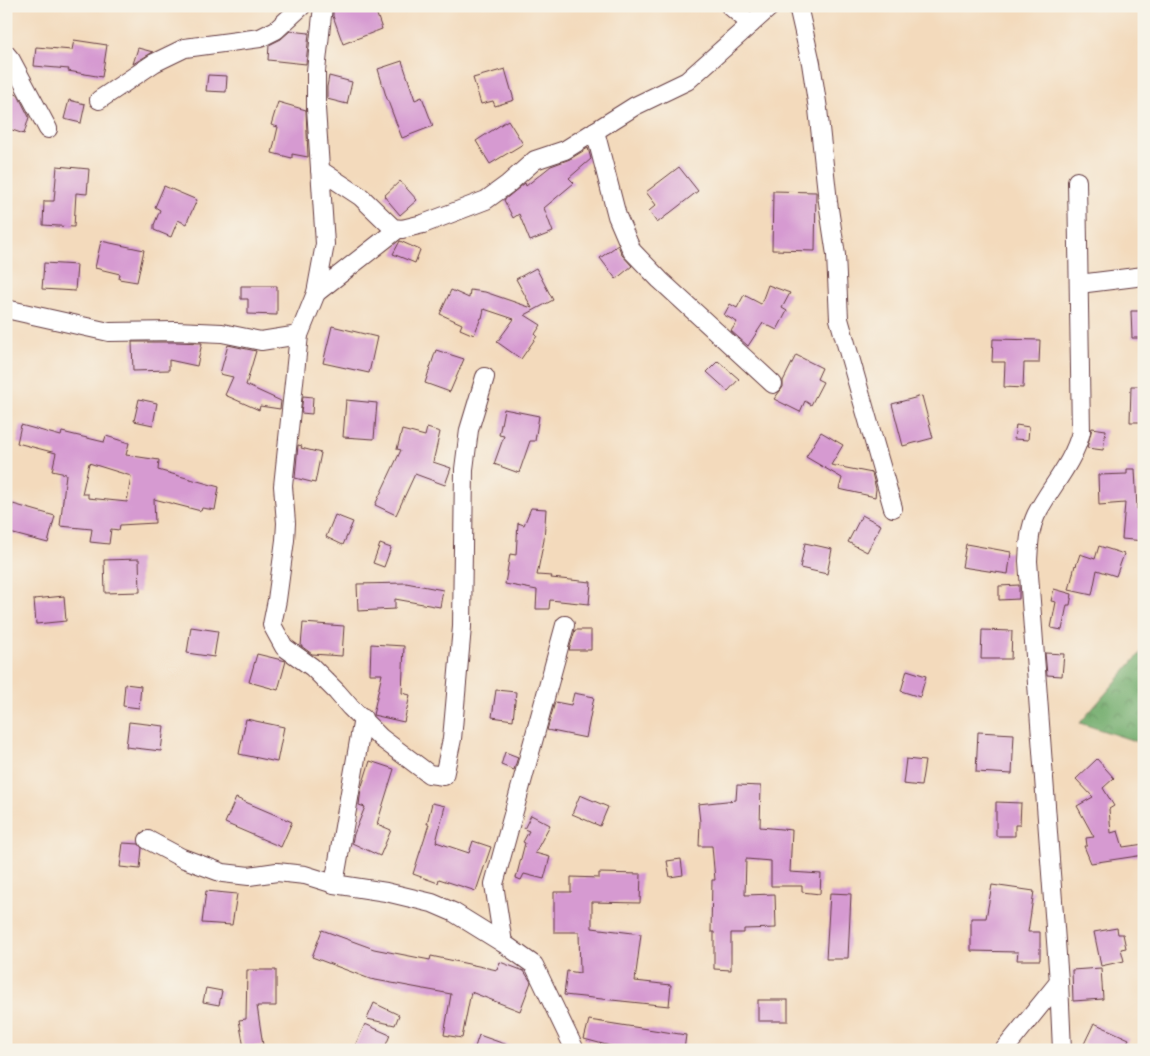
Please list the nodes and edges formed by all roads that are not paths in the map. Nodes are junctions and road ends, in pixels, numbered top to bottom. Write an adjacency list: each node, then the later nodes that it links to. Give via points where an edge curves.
1 (302, 6): 8 (street, via 276,30 260,38 185,48 154,63)
2 (323, 6): 11 (street, via 316,71)
3 (730, 6): 6 (street)
4 (771, 6): 6 (street)
5 (798, 6): 21 (street, via 818,109 836,255 839,319)
6 (751, 24): 10 (street, via 687,81 635,106)
7 (6, 54): 9 (street)
8 (99, 100)
9 (48, 129)
10 (594, 131): 13 (street, via 565,150 535,160 486,200); 20 (street, via 617,216 632,251)
11 (320, 170): 13 (street, via 361,197 390,227); 16 (street, via 325,244)
12 (1077, 181): 15 (street)
13 (398, 230): 16 (street)
14 (1144, 276): 15 (street)
15 (1079, 284): 27 (street, via 1081,432 1072,457 1036,516 1029,539 1028,561)
16 (316, 293): 18 (street)
17 (6, 309): 18 (street, via 109,332 222,333 261,341)
18 (299, 335): 23 (street, via 283,486 286,523 272,624 284,647 312,668)
19 (485, 377): 23 (street, via 468,430 464,469 462,627 452,739 444,776 429,774 413,764 381,738)
20 (773, 384)
21 (893, 508)
22 (565, 625): 26 (street, via 494,884)
23 (363, 718): 25 (street)
24 (148, 840): 25 (street, via 182,858 223,873 249,876 277,872)
25 (334, 884): 26 (street, via 432,902)
26 (503, 943): 28 (street, via 534,965)
27 (1059, 982): 29 (street); 30 (street)
28 (575, 1050)
29 (1004, 1050)
30 (1062, 1050)

